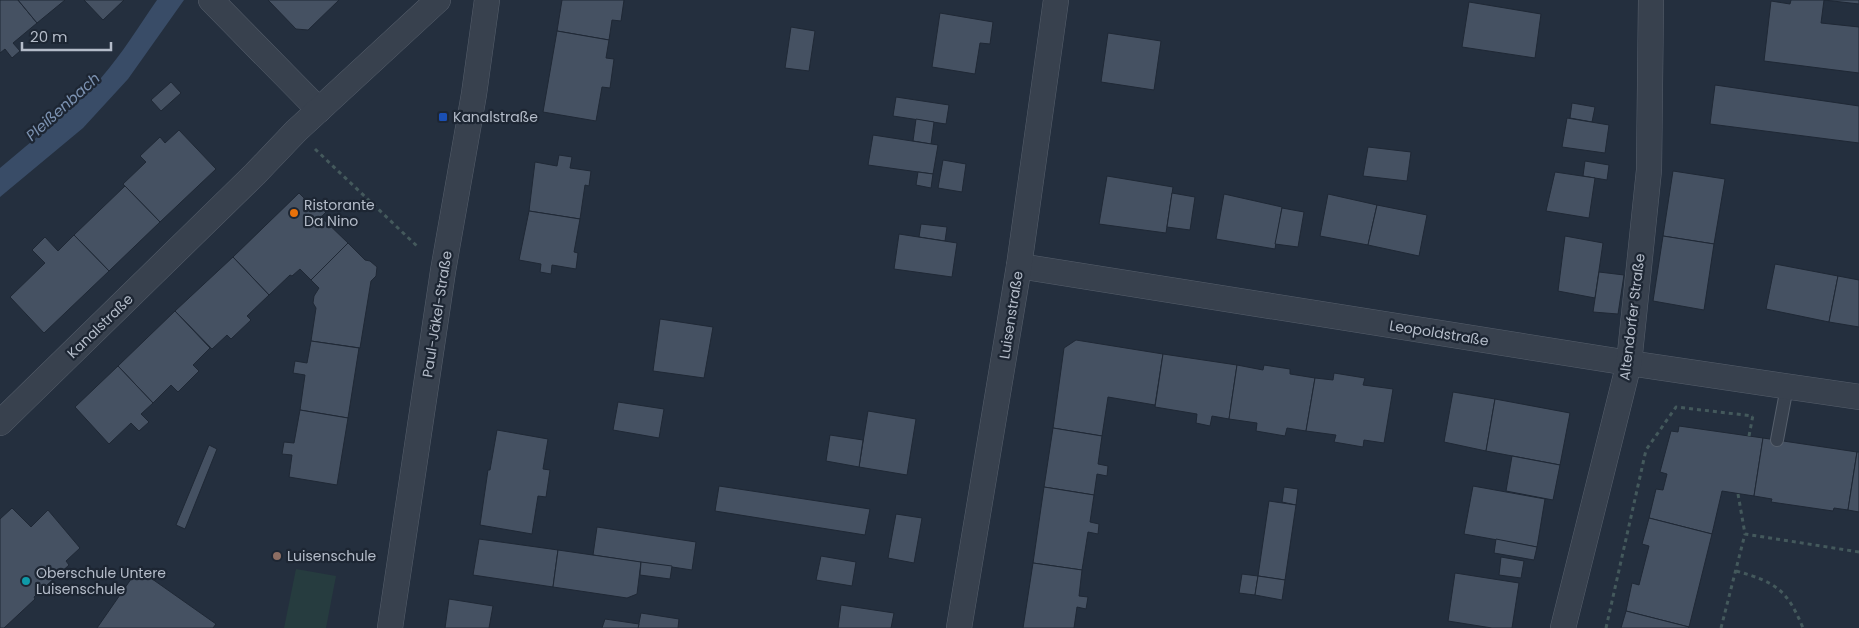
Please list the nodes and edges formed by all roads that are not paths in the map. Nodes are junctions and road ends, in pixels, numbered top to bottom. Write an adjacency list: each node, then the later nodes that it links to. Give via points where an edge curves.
1 (212, 0): 6 (street)
2 (438, 0): 6 (street, Kanalstraße)
3 (487, 0): 13 (street, Paul-Jäkel-Straße)
4 (1056, 0): 7 (street, Luisenstraße)
5 (1651, 0): 8 (street, Altendorfer Straße, via 1649,170)
6 (320, 110): 11 (street, Kanalstraße)
7 (1019, 266): 8 (street, Leopoldstraße); 14 (street, Luisenstraße)
8 (1629, 363): 9 (street, Leopoldstraße); 15 (street, Altendorfer Straße)
9 (1787, 387): 10 (street, Leopoldstraße); 12 (lane)
10 (1859, 397)
11 (0, 423)
12 (1777, 440)
13 (390, 628)
14 (959, 628)
15 (1563, 628)

